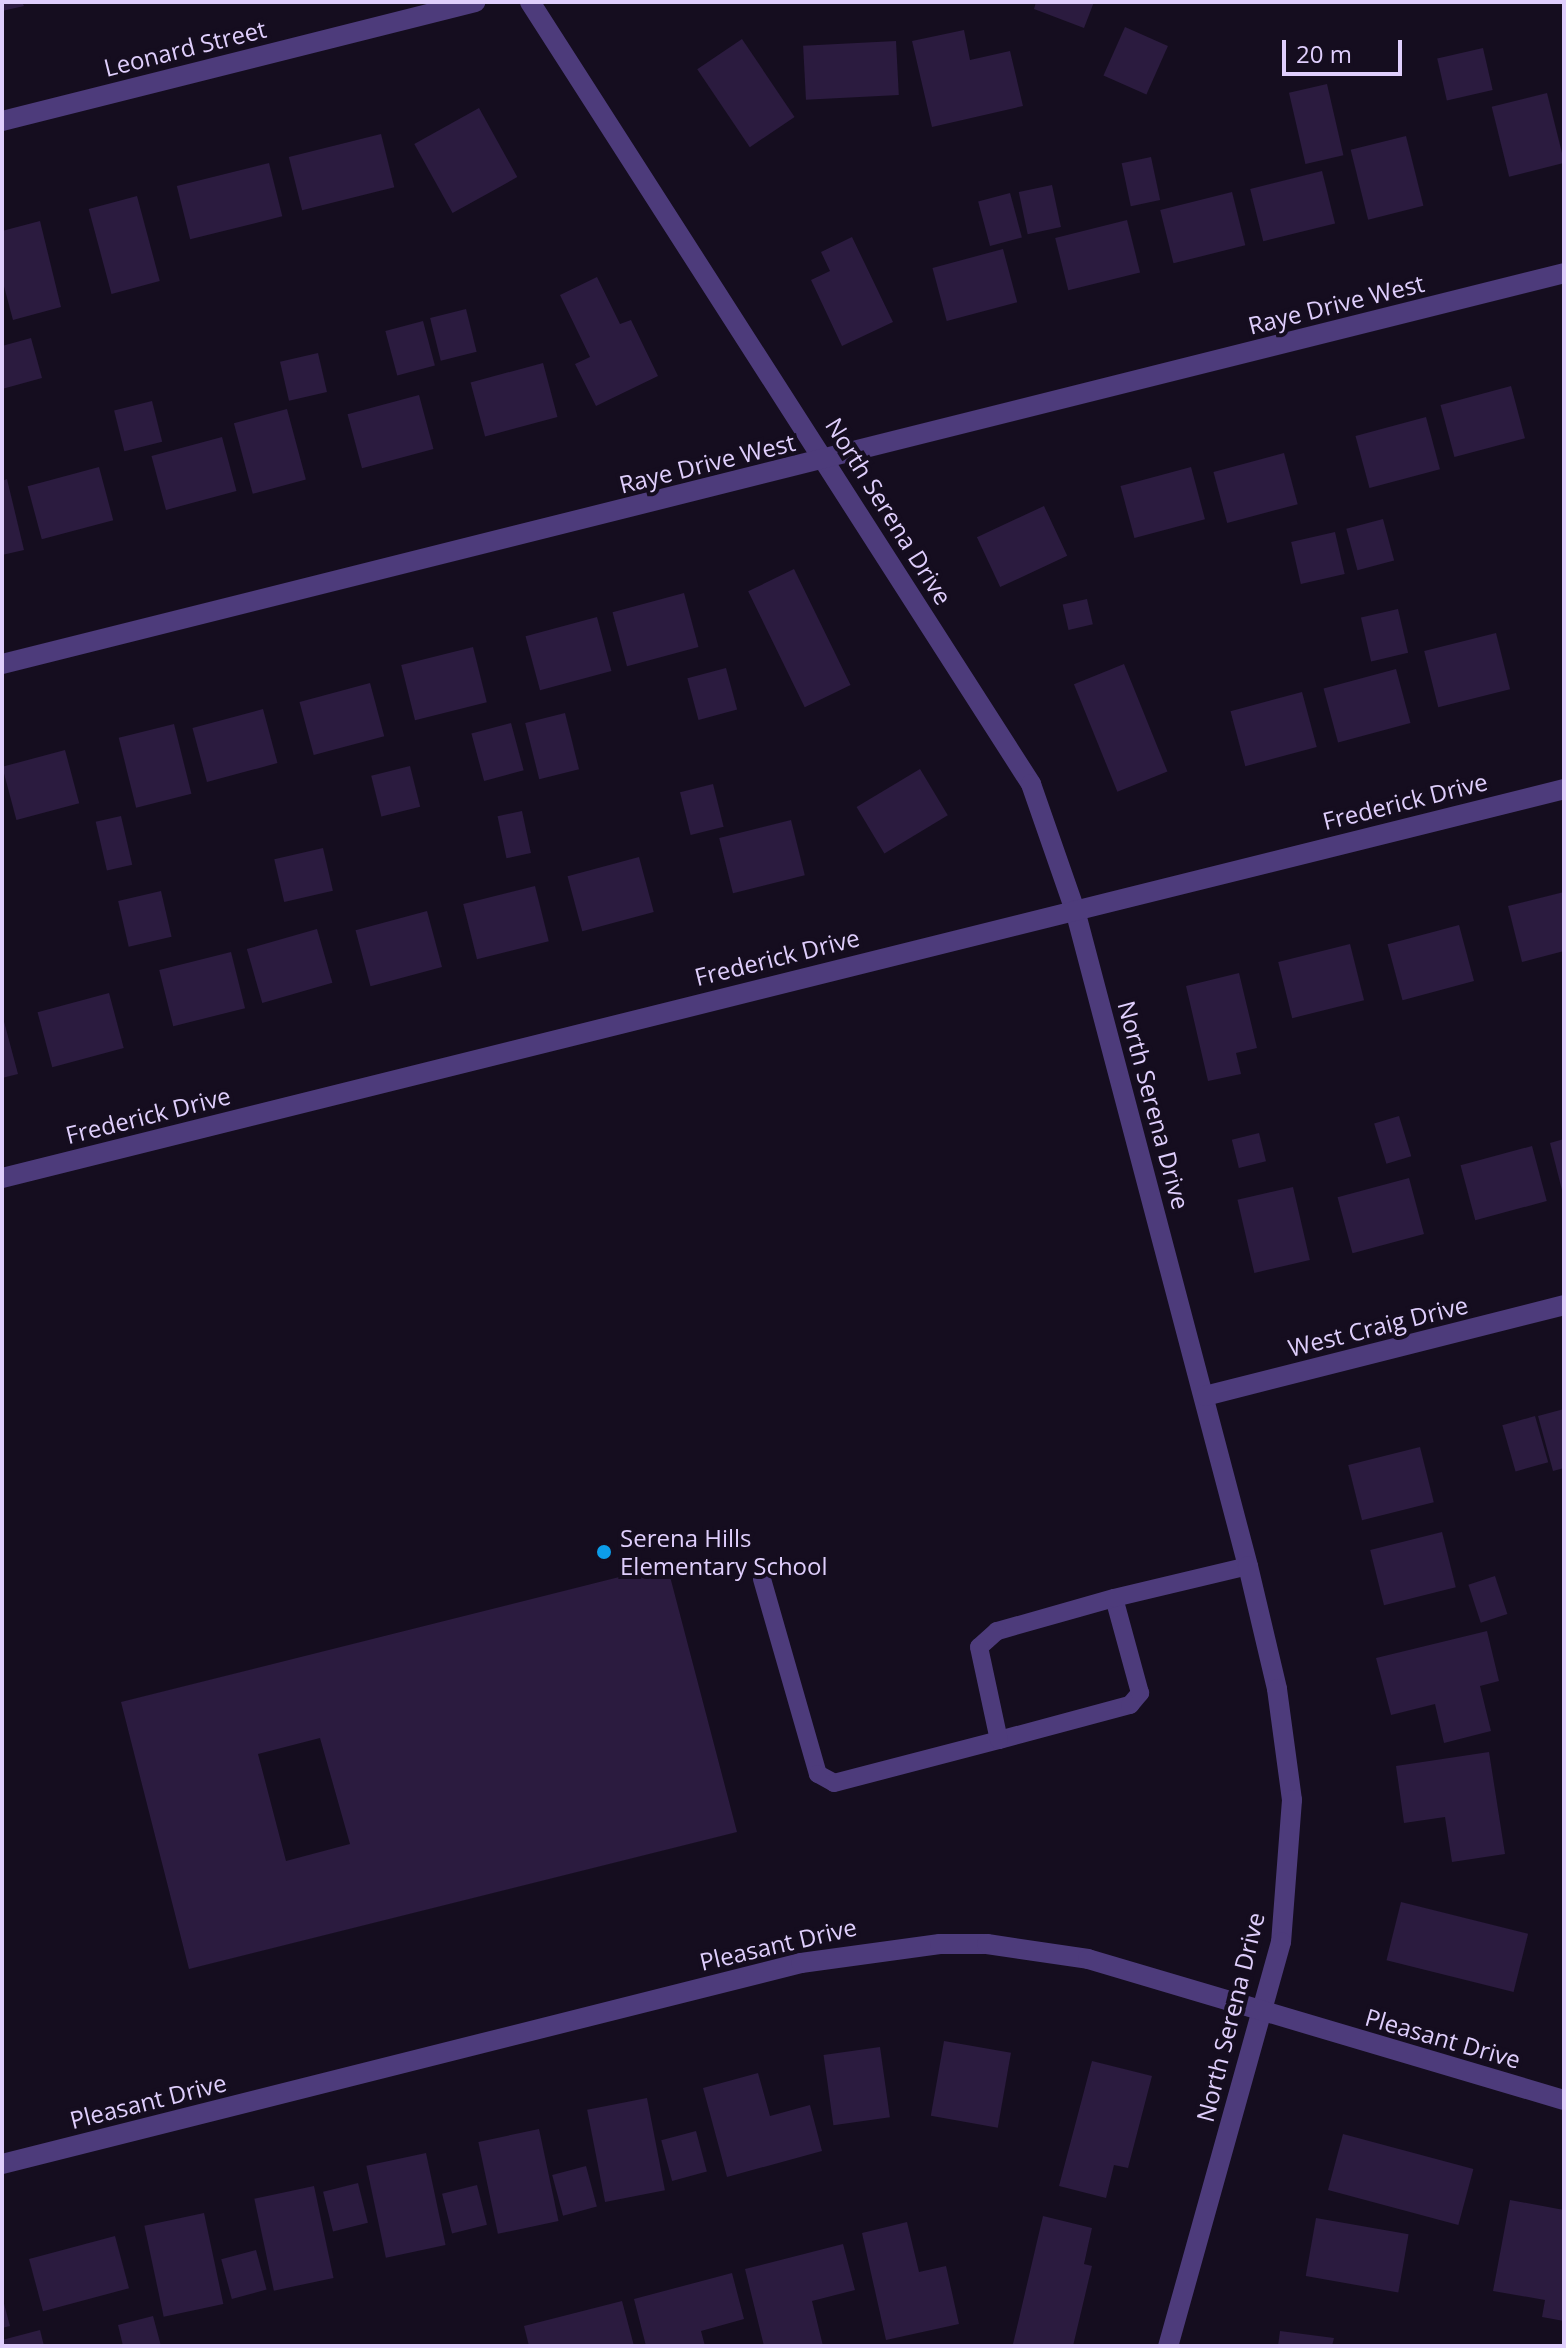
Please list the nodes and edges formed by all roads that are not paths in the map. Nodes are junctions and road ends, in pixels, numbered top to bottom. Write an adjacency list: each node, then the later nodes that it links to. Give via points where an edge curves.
1 (475, 2): 3 (street, Leonard Street)
2 (530, 2): 5 (street, North Serena Drive)
3 (2, 121)
4 (1564, 273): 5 (street, Raye Drive West)
5 (826, 460): 6 (street, Raye Drive West); 8 (street, North Serena Drive, via 1031,784)
6 (2, 664)
7 (1564, 789): 8 (street, Frederick Drive)
8 (1075, 910): 9 (street, Frederick Drive); 11 (street, North Serena Drive)
9 (2, 1178)
10 (1564, 1305): 11 (street, West Craig Drive)
11 (1205, 1396): 12 (street, North Serena Drive)
12 (1248, 1566): 14 (lane); 16 (street, North Serena Drive, via 1280,1705 1292,1800 1281,1942)
13 (762, 1579): 15 (lane, via 818,1774 834,1783)
14 (1114, 1598): 15 (lane, via 997,1631 979,1647); 15 (lane, via 1140,1693 1130,1705)
15 (999, 1740)
16 (1263, 2012): 17 (street, Pleasant Drive); 18 (street, Pleasant Drive, via 1041,1949 899,1946 801,1963); 19 (street, North Serena Drive)
17 (1564, 2100)
18 (2, 2164)
19 (1168, 2346)

